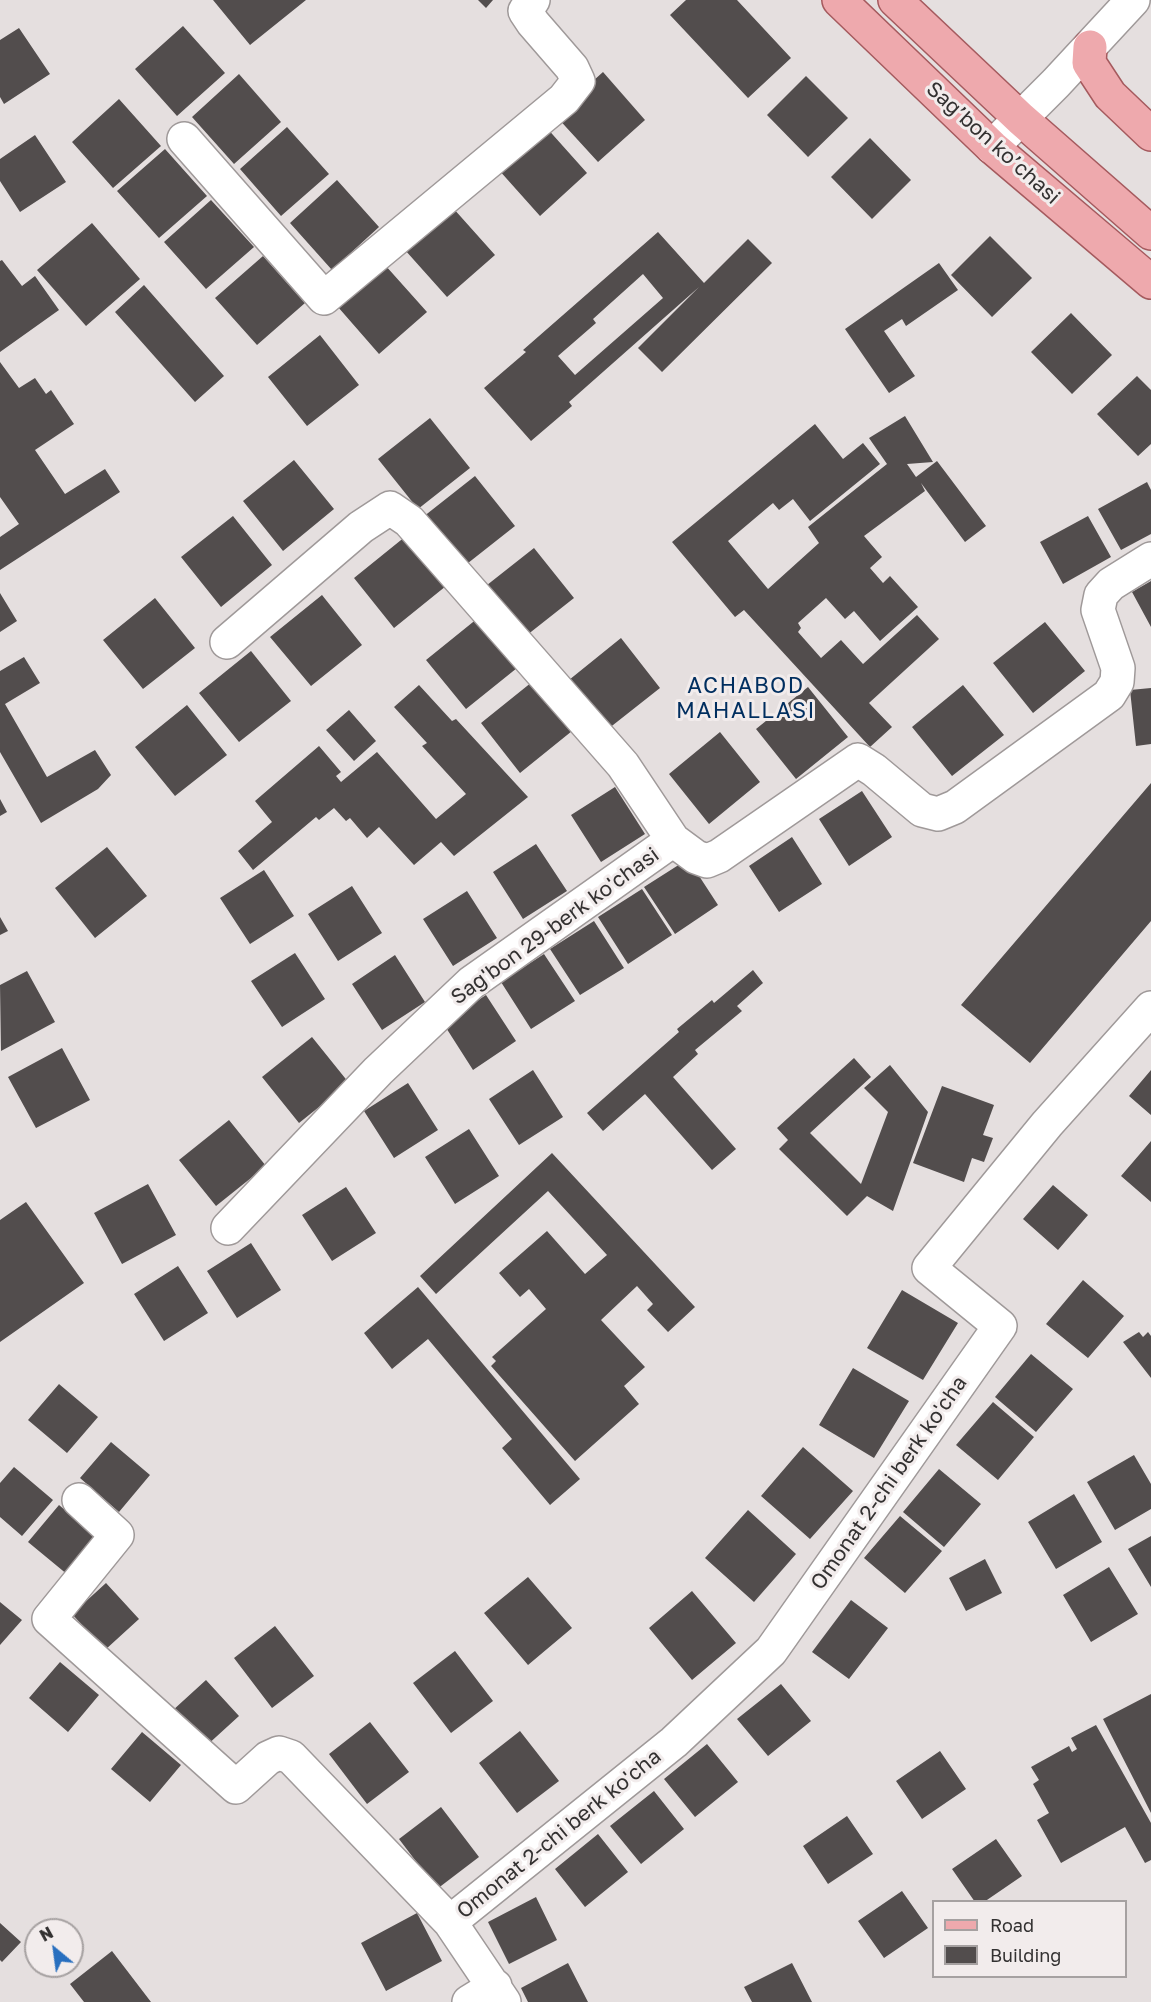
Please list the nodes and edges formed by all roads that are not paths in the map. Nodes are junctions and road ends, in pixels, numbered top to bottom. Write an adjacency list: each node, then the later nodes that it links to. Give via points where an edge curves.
1 (533, 0): 8 (street, via 525,11 572,68 578,81 564,99 324,298)
2 (838, 0): 9 (main road, Sag’bon ko’chasi)
3 (895, 0): 6 (main road, Sag’bon ko’chasi)
4 (1133, 0): 5 (street)
5 (1090, 47): 6 (street); 7 (main road, via 1089,63 1110,95)
6 (1021, 119): 9 (street); 10 (main road, Sag’bon ko’chasi)
7 (1151, 134)
8 (184, 139)
9 (992, 147): 11 (main road, Sag’bon ko’chasi)
10 (1151, 233)
11 (1151, 282)
12 (1151, 559): 14 (street, Sag'bon 29-berk ko'chasi, via 1111,584 1101,595 1098,610 1118,668 1118,682 1108,695 955,807 938,814 922,810 858,760 719,856 707,861)
13 (227, 642): 14 (street, via 361,527 390,508 409,521 623,765)
14 (673, 840): 16 (street, Sag'bon 29-berk ko'chasi, via 471,983 378,1071)
15 (1151, 1008): 18 (street, Omonat 2-chi berk ko'cha, via 1047,1124 929,1268 1000,1326 771,1651 674,1742)
16 (228, 1228)
17 (79, 1500): 18 (street, Omonat 2-chi berk ko'cha, via 117,1535 49,1619 236,1787 268,1758 279,1753 291,1757)
18 (450, 1922): 19 (street, Omonat 2-chi berk ko'cha)
19 (490, 1997)

